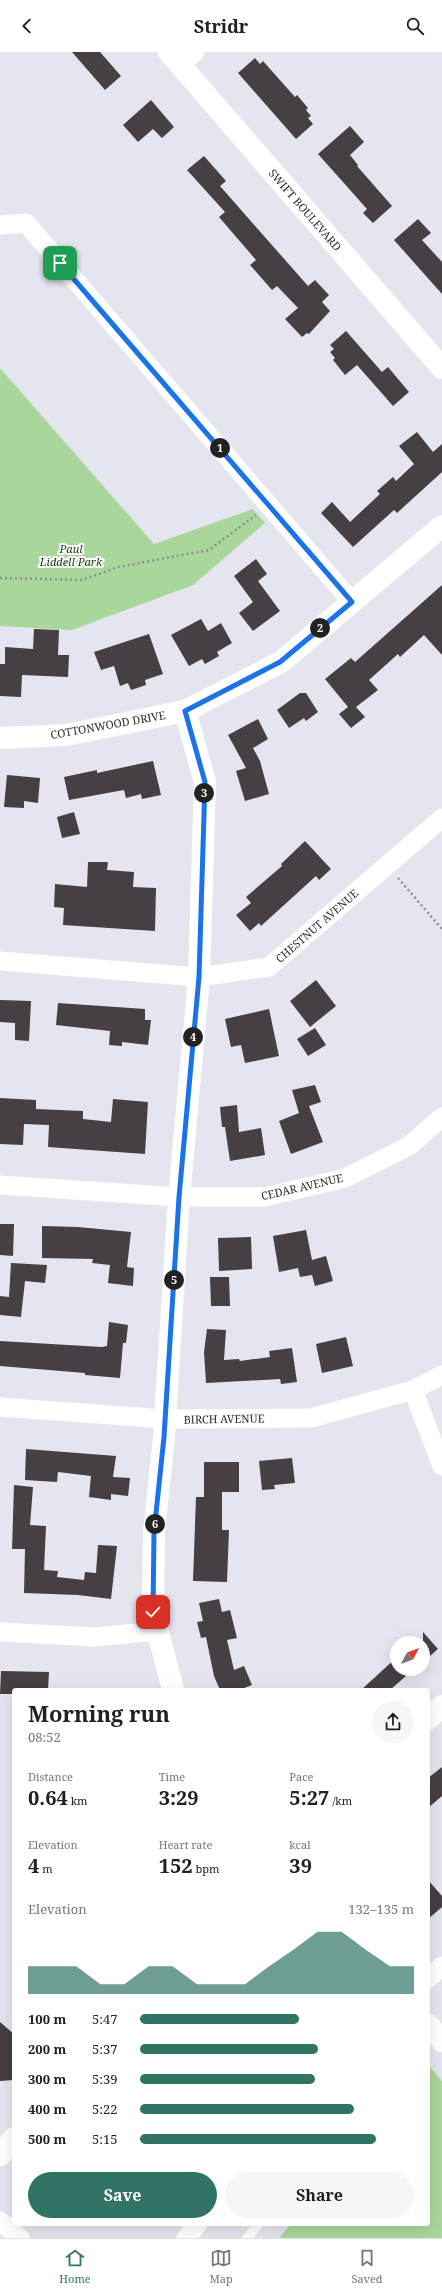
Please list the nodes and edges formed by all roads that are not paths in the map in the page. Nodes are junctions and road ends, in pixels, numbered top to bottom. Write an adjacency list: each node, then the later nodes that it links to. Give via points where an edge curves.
1 (181, 56): 3 (street, SWIFT BOULEVARD)
2 (0, 224): 5 (street, via 26,223)
3 (442, 368)
4 (442, 526): 5 (street, COTTONWOOD DRIVE)
5 (352, 602): 6 (street, COTTONWOOD DRIVE, via 280,662)
6 (185, 711): 7 (street, COTTONWOOD DRIVE, via 66,735); 10 (street, via 205,782)
7 (0, 738)
8 (442, 818): 10 (street, CHESTNUT AVENUE, via 269,967)
9 (0, 961): 10 (street, CHESTNUT AVENUE)
10 (199, 977): 13 (street)
11 (442, 1117): 13 (street, CEDAR AVENUE, via 409,1146 344,1178 265,1197)
12 (0, 1185): 13 (street, CEDAR AVENUE)
13 (179, 1197): 17 (street)
14 (442, 1375): 15 (street, BIRCH AVENUE)
15 (413, 1390): 17 (street, BIRCH AVENUE, via 311,1418); 18 (street)
16 (0, 1407): 17 (street, BIRCH AVENUE)
17 (165, 1419): 19 (street, via 154,1532 153,1612)
18 (442, 1466)
19 (157, 1630): 20 (street, via 96,1637); 21 (street)
20 (0, 1632)
21 (172, 1688)
22 (442, 1706): 23 (street)
23 (430, 1717)
24 (442, 1966): 25 (street)
25 (430, 1977)
26 (430, 2027): 27 (street)
27 (442, 2041)
28 (12, 2140): 29 (street)
29 (0, 2155)
30 (0, 2221): 33 (street)
31 (196, 2226): 34 (street)
32 (257, 2226): 35 (lane)
33 (20, 2238)
34 (186, 2238)
35 (247, 2238)

